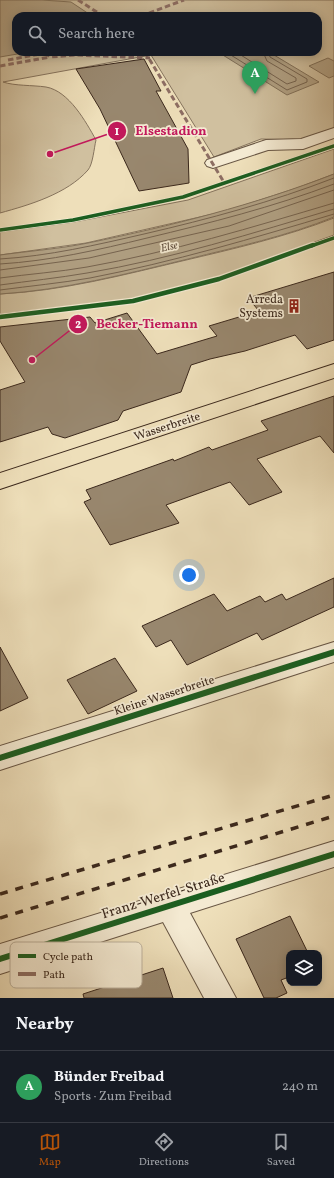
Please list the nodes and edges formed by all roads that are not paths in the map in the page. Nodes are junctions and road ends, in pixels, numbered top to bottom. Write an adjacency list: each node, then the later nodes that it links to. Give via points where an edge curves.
1 (334, 133): 2 (street, via 303,144 266,145)
2 (213, 163)
3 (334, 370): 4 (main road, Wasserbreite)
4 (0, 481)
5 (334, 652): 6 (street, Kleine Wasserbreite)
6 (0, 758)
7 (334, 854): 8 (street, Franz-Werfel-Straße)
8 (170, 905): 9 (street, Franz-Werfel-Straße); 12 (street)
9 (54, 942)
10 (10, 956): 11 (street, Franz-Werfel-Straße)
11 (0, 959)
12 (221, 998)

